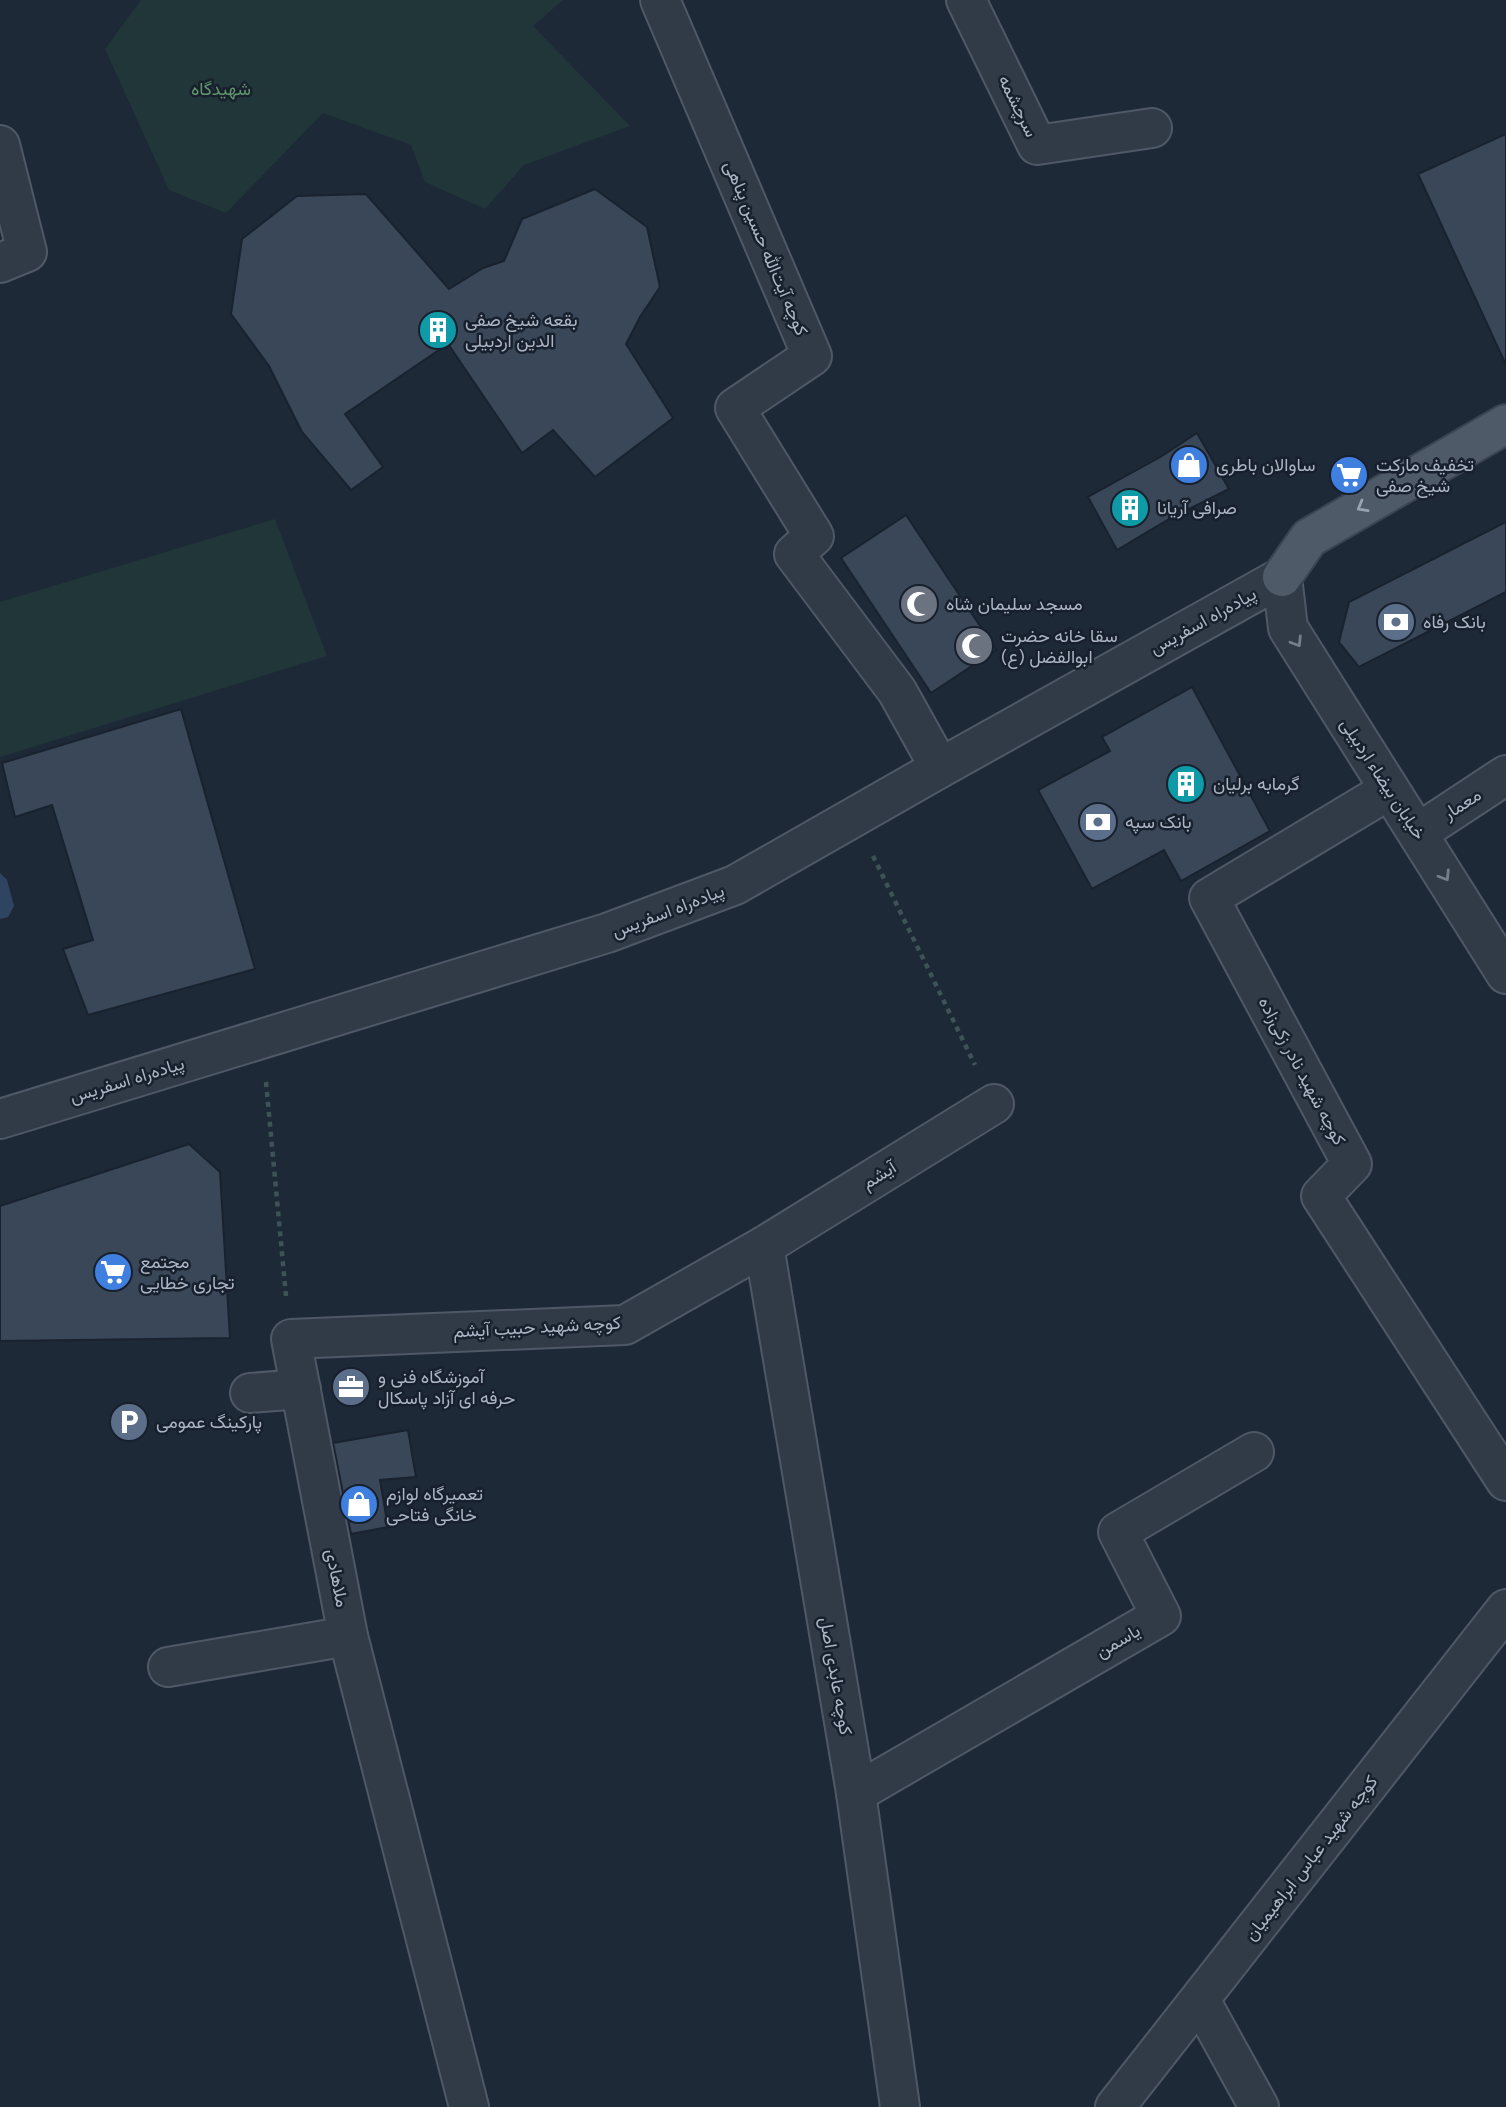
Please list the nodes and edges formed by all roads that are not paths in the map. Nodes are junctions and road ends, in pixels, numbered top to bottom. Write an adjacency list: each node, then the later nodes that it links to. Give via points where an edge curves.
1 (660, 0): 8 (street, کوچه آیت‌الله حسین پناهی, via 812,356 735,408 814,536 794,554 897,691)
2 (966, 0): 3 (street, سرچشمه, via 1037,145)
3 (1152, 128)
4 (0, 145): 5 (street, via 27,252)
5 (0, 263)
6 (1506, 424): 7 (main road, one-way to 7, via 1309,538)
7 (1282, 577): 8 (street, پیاده‌راه اسفریس); 10 (street, خیابان بیضاء اردبیلی, one-way to 10, via 1288,628)
8 (940, 768): 14 (street, پیاده‌راه اسفریس, via 735,886 620,929)
9 (1506, 775): 11 (street, معمار)
10 (1389, 790): 11 (street, خیابان بیضاء اردبیلی); 20 (street, کوچه شهید نادر زکی‌زاده, via 1209,898 1352,1164 1321,1196)
11 (1418, 832): 12 (street, خیابان بیضاء اردبیلی, one-way to 12)
12 (1506, 974)
13 (994, 1104): 15 (street, آیشم)
14 (0, 1119)
15 (764, 1246): 16 (street, کوچه شهید حبیب آیشم, via 625,1325); 24 (street, کوچه عابدی اصل)
16 (290, 1339): 17 (street, ملاهادی)
17 (300, 1389): 18 (street); 22 (street, ملاهادی)
18 (250, 1393)
19 (1254, 1452): 24 (street, یاسمن, via 1118,1532 1161,1616)
20 (1506, 1481)
21 (1506, 1609): 25 (street, کوچه شهید عباس ابراهیمیان)
22 (348, 1636): 23 (street); 26 (street, ملاهادی)
23 (168, 1667)
24 (856, 1793): 27 (street, کوچه عابدی اصل)
25 (1200, 2000): 28 (street, کوچه شهید عباس ابراهیمیان); 29 (street)
26 (468, 2107)
27 (900, 2107)
28 (1115, 2107)
29 (1259, 2107)

